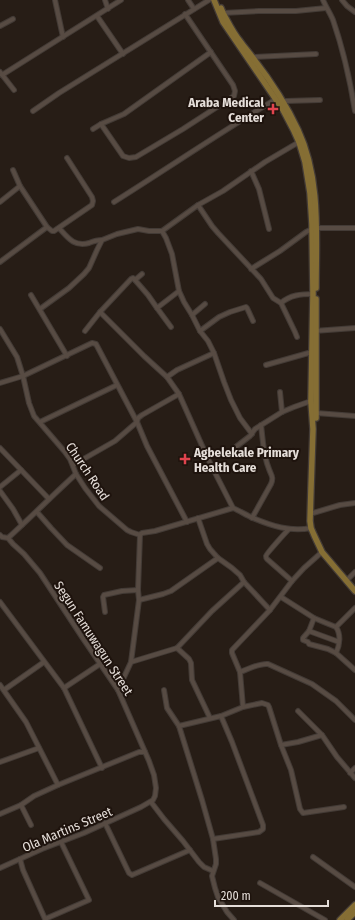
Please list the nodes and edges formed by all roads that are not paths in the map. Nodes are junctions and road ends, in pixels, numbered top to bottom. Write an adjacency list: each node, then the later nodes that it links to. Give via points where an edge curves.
1 (55, 0): 19 (street)
2 (105, 0): 11 (street)
3 (122, 0): 11 (street)
4 (188, 0): 12 (street)
5 (209, 0): 12 (street)
6 (214, 0): 23 (main road, via 234,40)
7 (218, 0): 14 (main road)
8 (323, 0): 10 (street)
9 (342, 0): 13 (street)
10 (326, 8): 14 (street); 30 (street, via 338,38)
11 (108, 9): 16 (street)
12 (194, 9): 15 (street)
13 (355, 12)
14 (223, 13): 23 (main road)
15 (185, 14): 20 (street); 21 (street)
16 (97, 16): 19 (street); 21 (street)
17 (13, 19): 18 (street)
18 (0, 26)
19 (63, 36): 24 (street)
20 (211, 52): 31 (street, via 124,114); 31 (street, via 233,85 234,96 196,121 136,158 124,156)
21 (123, 54): 29 (street)
22 (316, 54): 23 (street)
23 (250, 58): 26 (main road); 28 (main road)
24 (1, 74): 25 (street)
25 (14, 90)
26 (276, 99): 33 (main road); 39 (street)
27 (320, 100): 28 (street)
28 (283, 102): 45 (main road, via 298,130 308,158 316,204)
29 (33, 111)
30 (355, 111)
31 (101, 124): 32 (street)
32 (93, 129)
33 (299, 142): 36 (street); 45 (main road, via 309,180)
34 (67, 158): 42 (street, via 94,201)
35 (13, 170): 37 (street)
36 (251, 171): 40 (street); 44 (street)
37 (20, 186): 38 (street); 41 (street)
38 (0, 202)
39 (114, 202)
40 (198, 205): 46 (street); 49 (street, via 215,229)
41 (47, 227): 42 (street, via 52,231); 48 (street)
42 (59, 228): 47 (street, via 77,243)
43 (355, 228): 45 (street)
44 (270, 229)
45 (314, 229): 49 (street); 53 (main road); 67 (main road)
46 (162, 231): 47 (street, via 131,230); 52 (street, via 172,254)
47 (102, 240): 58 (street, via 84,274)
48 (0, 262)
49 (251, 269): 55 (street, via 273,298)
50 (142, 274): 51 (street)
51 (135, 280): 57 (street); 59 (street, via 131,279)
52 (179, 291): 57 (street); 60 (street)
53 (313, 294): 55 (street, via 287,298); 67 (main road)
54 (31, 295): 58 (street)
55 (281, 303): 68 (street)
56 (205, 304): 60 (street)
57 (157, 308): 62 (street)
58 (40, 309): 71 (street)
59 (100, 312): 65 (street); 74 (street)
60 (192, 315): 66 (street)
61 (253, 320): 66 (street, via 246,307 219,317)
62 (171, 327)
63 (355, 328): 67 (street)
64 (0, 329): 73 (street, Church Road, via 17,357)
65 (85, 331)
66 (200, 331): 70 (street)
67 (314, 331): 69 (main road); 81 (main road)
68 (297, 337)
69 (312, 352): 72 (street); 79 (main road)
70 (214, 353): 74 (street); 86 (street, via 231,400)
71 (67, 356): 73 (street); 76 (street, via 96,344)
72 (266, 365)
73 (23, 376): 75 (street); 83 (street, Church Road, via 32,411)
74 (167, 376): 78 (street)
75 (0, 383)
76 (117, 384): 83 (street); 84 (street)
77 (280, 392): 80 (street)
78 (179, 394): 84 (street, via 142,415); 97 (street)
79 (312, 401): 80 (street); 93 (main road)
80 (282, 412): 85 (street)
81 (316, 413): 82 (street); 93 (main road)
82 (355, 416)
83 (40, 422): 89 (street, Church Road)
84 (137, 422): 89 (street, via 115,441); 102 (street)
85 (261, 425): 86 (street); 101 (street, via 266,462 273,479)
86 (252, 434): 87 (street)
87 (236, 446)
88 (0, 448): 90 (street)
89 (73, 465): 91 (street, Church Road)
90 (20, 470): 92 (street); 95 (street)
91 (76, 474): 95 (street); 106 (street, Church Road, via 105,512 131,532)
92 (0, 487)
93 (312, 488): 99 (main road); 104 (main road)
94 (0, 491): 103 (street)
95 (49, 499): 98 (street)
96 (355, 503): 99 (street)
97 (232, 508): 100 (street); 101 (street)
98 (37, 512): 103 (street); 111 (street, via 67,545)
99 (313, 513): 113 (main road, via 315,528 323,546)
100 (198, 518): 102 (street); 110 (street, via 210,549)
101 (252, 518): 105 (street)
102 (187, 522): 106 (street)
103 (22, 525): 108 (street)
104 (311, 528): 105 (street); 109 (main road)
105 (289, 529): 114 (street, via 266,556)
106 (140, 534): 117 (street)
107 (1, 537): 108 (street)
108 (8, 538): 133 (street, Segun Famuwagun Street, via 40,573)
109 (322, 552): 114 (street); 118 (main road)
110 (218, 558): 115 (street, via 232,568); 120 (street, via 171,591)
111 (100, 568)
112 (355, 572): 113 (street)
113 (349, 578): 116 (main road)
114 (292, 581): 119 (street)
115 (244, 582): 123 (street); 129 (street)
116 (355, 586)
117 (138, 590): 120 (street); 124 (street, via 104,595)
118 (355, 591)
119 (281, 597): 123 (street); 125 (street)
120 (139, 600): 132 (street)
121 (0, 602): 131 (street)
122 (355, 608): 126 (street)
123 (270, 610): 135 (street, via 232,650)
124 (105, 612)
125 (314, 618): 126 (street); 127 (street)
126 (336, 627): 128 (street)
127 (309, 631): 128 (street); 130 (street, via 303,640)
128 (339, 642): 130 (street)
129 (177, 648): 132 (street); 144 (street, via 189,659 192,680)
130 (336, 653): 134 (street)
131 (44, 662): 137 (street); 138 (street)
132 (131, 662): 139 (street)
133 (100, 664): 137 (street); 139 (street, Segun Famuwagun Street)
134 (355, 670)
135 (240, 672): 141 (street); 145 (street, via 259,664 268,664 312,684)
136 (0, 685): 138 (street)
137 (64, 688): 152 (street)
138 (4, 690): 149 (street, via 26,722)
139 (118, 690): 150 (street, Segun Famuwagun Street)
140 (164, 690): 146 (street, via 167,708)
141 (244, 707): 143 (street); 148 (street, via 262,703 268,705)
142 (298, 711): 147 (street)
143 (221, 716): 144 (street); 163 (street, via 263,829 259,832)
144 (210, 718): 146 (street)
145 (355, 720)
146 (179, 726): 163 (street)
147 (322, 734): 148 (street); 154 (street)
148 (281, 745): 159 (street, via 291,770 301,811)
149 (39, 748): 151 (street); 156 (street)
150 (145, 752): 152 (street, via 139,752); 157 (street, Segun Famuwagun Street, via 156,781 155,796)
151 (0, 762)
152 (102, 768): 156 (street)
153 (355, 768): 154 (street)
154 (350, 773): 155 (street)
155 (355, 778)
156 (58, 785): 158 (street)
157 (151, 802): 161 (street, Ola Martins Street); 165 (street)
158 (21, 805): 160 (street); 162 (street)
159 (344, 807)
160 (0, 814)
161 (105, 823): 164 (street, Ola Martins Street); 165 (street, via 132,875)
162 (31, 825)
163 (212, 839): 169 (street, via 216,864)
164 (61, 842): 167 (street, Ola Martins Street); 174 (street, via 89,900)
165 (190, 850): 169 (street, via 204,867)
166 (313, 858): 171 (street)
167 (20, 859): 168 (street, Ola Martins Street); 174 (street)
168 (0, 868)
169 (213, 871): 175 (street, via 218,897)
170 (260, 883): 176 (street)
171 (355, 887)
172 (355, 905): 177 (main road)
173 (355, 912): 178 (main road)
174 (44, 920)
175 (234, 920)
176 (325, 920)
177 (340, 920)
178 (347, 920)

